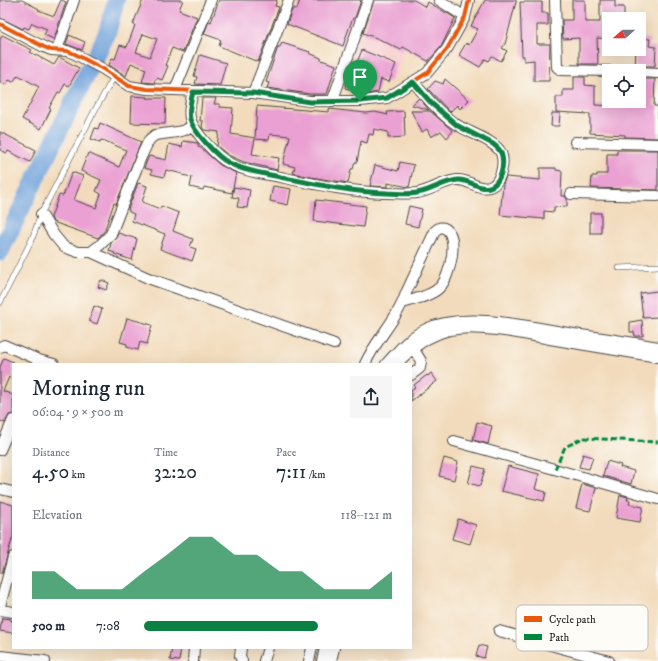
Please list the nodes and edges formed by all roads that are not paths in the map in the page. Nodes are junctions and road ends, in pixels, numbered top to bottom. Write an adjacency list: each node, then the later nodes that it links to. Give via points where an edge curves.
1 (74, 0): 10 (street)
2 (211, 0): 16 (street)
3 (290, 0): 18 (street)
4 (368, 0): 19 (street)
5 (439, 0): 8 (street)
6 (470, 0): 8 (street)
7 (555, 0): 11 (street, via 557,67 561,70)
8 (465, 17): 15 (street, via 447,49 427,74)
9 (0, 24): 10 (street, via 33,42)
10 (57, 50): 14 (street, via 67,51 85,59)
11 (602, 71)
12 (646, 72): 13 (street)
13 (658, 73)
14 (114, 77): 16 (street, via 129,86 147,90); 25 (lane)
15 (413, 82): 19 (street, via 387,98); 20 (street, via 432,104 458,126 498,148 502,155 502,171 494,185 487,188 458,180 423,192 407,194 327,186 229,164 212,150)
16 (175, 90): 17 (street)
17 (193, 92): 18 (street); 20 (street, via 189,107)
18 (253, 93): 19 (street, via 310,102)
19 (332, 102)
20 (192, 126): 26 (street, via 186,130 155,135 149,140 111,234)
21 (575, 142): 22 (street)
22 (658, 144)
23 (571, 194): 24 (street)
24 (658, 196)
25 (41, 214): 26 (street, via 64,246 78,252); 29 (lane, via 32,239)
26 (91, 252): 32 (street, via 148,278)
27 (658, 266): 28 (lane)
28 (619, 268)
29 (0, 303)
30 (403, 303): 30 (street, via 435,231 439,228 448,230 453,245 443,283 430,294); 38 (street)
31 (474, 325): 33 (street, via 450,330); 35 (street, via 516,324); 36 (street)
32 (334, 344)
33 (411, 344): 39 (street); 40 (street); 41 (street, via 421,364)
34 (0, 347): 37 (street, via 4,345)
35 (658, 347)
36 (658, 357)
37 (38, 362)
38 (366, 363)
39 (387, 363)
40 (398, 363)
41 (412, 374)
42 (12, 422): 44 (street)
43 (454, 441): 47 (street)
44 (0, 450)
45 (0, 489): 46 (street)
46 (12, 492)
47 (658, 499)
48 (12, 561): 49 (street, via 0,606 1,610)
49 (12, 612)
50 (499, 631): 51 (street)
51 (516, 636)
52 (194, 649): 61 (street)
53 (241, 649): 62 (street)
54 (268, 649): 63 (street)
55 (312, 649): 64 (street)
56 (325, 649): 65 (street)
57 (334, 649): 66 (street)
58 (572, 651): 67 (street)
59 (0, 656): 60 (street)
60 (38, 660)
61 (193, 661)
62 (242, 661)
63 (264, 661)
64 (309, 661)
65 (322, 661)
66 (331, 661)
67 (609, 661)

